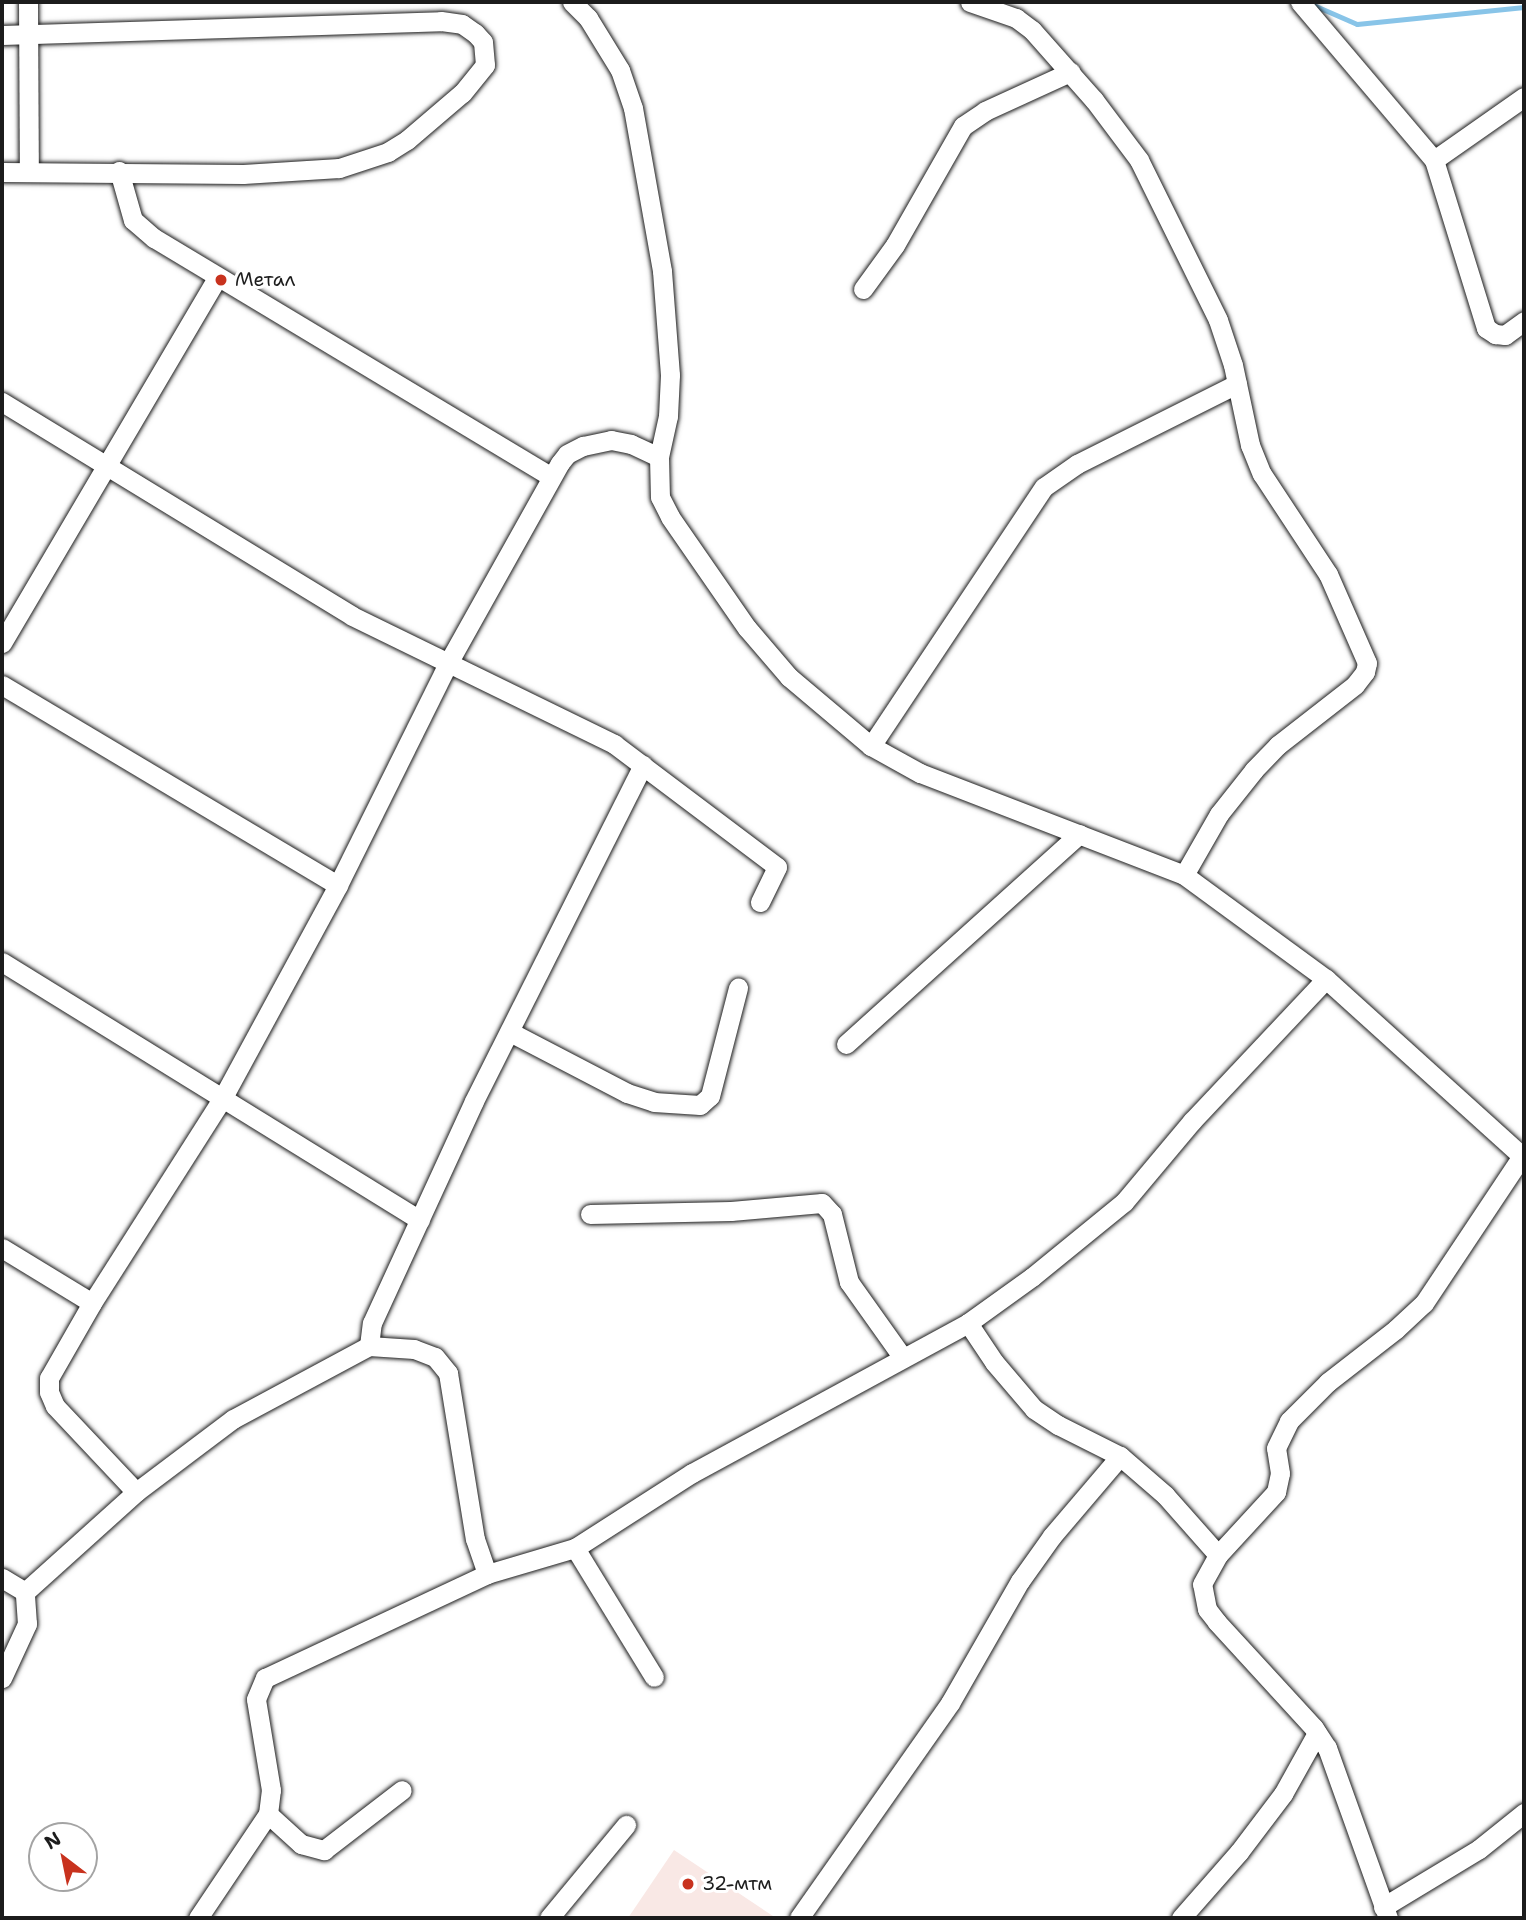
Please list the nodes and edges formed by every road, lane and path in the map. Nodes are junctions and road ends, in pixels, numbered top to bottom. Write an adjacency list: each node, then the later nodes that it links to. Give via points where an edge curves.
1 (28, 2): 5 (street)
2 (572, 2): 18 (street, via 588,18 620,70 633,108 664,297 670,375)
3 (970, 2): 7 (street, via 1016,18)
4 (1300, 2): 9 (street)
5 (28, 35): 6 (street); 10 (street, via 441,21 462,24 483,42 485,65 462,93 407,140 359,163 243,174); 12 (street)
6 (2, 36)
7 (1070, 72): 14 (street, via 963,126 895,245); 16 (street, via 1139,160 1218,320)
8 (1524, 97): 9 (street)
9 (1434, 160): 15 (street, via 1486,328 1505,335)
10 (118, 171): 12 (street); 13 (street, via 135,223)
11 (2, 172): 12 (street)
12 (29, 172)
13 (217, 278): 19 (street); 20 (street)
14 (863, 289)
15 (1524, 321)
16 (1237, 384): 24 (street, via 1077,464 1044,487); 27 (street, via 1250,445 1262,474 1328,574 1367,667 1355,685 1278,745 1254,770 1219,814)
17 (2, 402): 19 (street)
18 (659, 457): 20 (street, via 631,444 598,441 567,454); 24 (street, via 660,497 670,517 747,628 789,677)
19 (108, 466): 21 (street); 22 (street, via 352,616)
20 (551, 477): 22 (street)
21 (2, 643)
22 (447, 665): 25 (street, via 614,744); 28 (street)
23 (2, 685): 28 (street)
24 (871, 746): 26 (street, via 920,773)
25 (643, 765): 29 (street, via 777,867); 33 (street)
26 (1079, 834): 27 (street); 34 (street)
27 (1184, 875): 31 (street)
28 (338, 886): 35 (street)
29 (760, 902)
30 (2, 962): 35 (street)
31 (1326, 979): 36 (street); 41 (street, via 1192,1121 1124,1202)
32 (738, 988): 33 (street, via 710,1096 700,1105 654,1102 626,1093)
33 (510, 1032): 38 (street)
34 (846, 1044)
35 (222, 1099): 38 (street); 40 (street)
36 (1523, 1157): 47 (street, via 1424,1303 1328,1382 1289,1421 1276,1448 1280,1474 1276,1492)
37 (590, 1214): 43 (street, via 731,1211 822,1203 831,1211 849,1282)
38 (420, 1220): 42 (street, via 372,1323)
39 (2, 1248): 40 (street)
40 (92, 1303): 45 (street, via 49,1378 49,1392 55,1406)
41 (968, 1323): 43 (street); 44 (street, via 1034,1409)
42 (369, 1346): 45 (street, via 233,1419); 48 (street, via 414,1349 435,1357 448,1373 475,1539)
43 (902, 1358): 46 (street, via 692,1473)
44 (1120, 1456): 47 (street, via 1165,1495); 61 (street, via 1020,1581 950,1703)
45 (136, 1492): 50 (street)
46 (575, 1548): 48 (street); 51 (street)
47 (1218, 1555): 53 (street, via 1202,1584 1207,1609)
48 (487, 1574): 56 (street, via 265,1678 256,1699 271,1790)
49 (2, 1578): 50 (street)
50 (25, 1592): 52 (street, via 27,1624)
51 (654, 1677)
52 (2, 1678)
53 (1317, 1733): 58 (street, via 1327,1748); 62 (street, via 1283,1794)
54 (402, 1790): 56 (street, via 324,1850 301,1844)
55 (1524, 1813): 58 (street)
56 (268, 1814): 59 (street)
57 (626, 1825): 60 (street)
58 (1381, 1914)
59 (198, 1918)
60 (549, 1918)
61 (799, 1918)
62 (1181, 1918)

